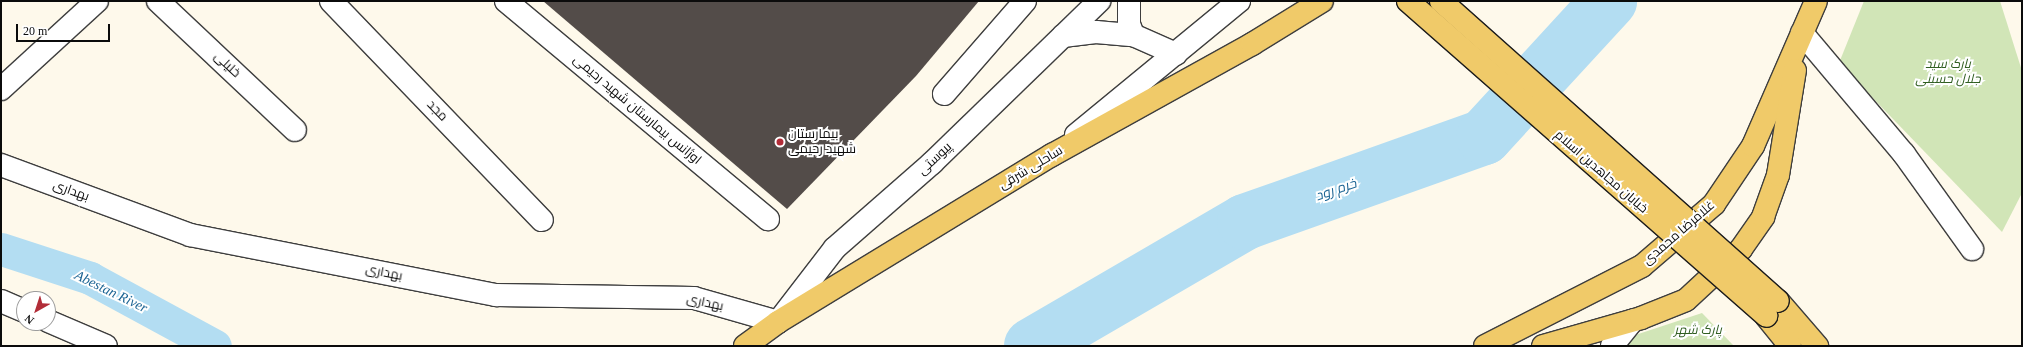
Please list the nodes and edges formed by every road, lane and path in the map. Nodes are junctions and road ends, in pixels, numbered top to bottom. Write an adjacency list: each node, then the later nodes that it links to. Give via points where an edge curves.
1 (97, 1): 17 (street)
2 (158, 1): 19 (street, خلیلی)
3 (331, 1): 23 (street, مجد)
4 (506, 1): 22 (street, اوژانس بیمارستان شهید رحیمی)
5 (1025, 1): 18 (street)
6 (1099, 1): 15 (street, پیوستی)
7 (1129, 1): 14 (street, via 1129,24)
8 (1239, 1): 16 (street)
9 (1322, 1): 20 (main road, ساحلی شرقی, via 1252,44)
10 (1408, 1): 27 (main road, خیابان مجاهدین اسلام, bridge)
11 (1441, 1): 27 (main road, خیابان مجاهدین اسلام, bridge)
12 (1816, 1): 13 (main road, غلامرضا محمدی)
13 (1802, 33): 24 (street, via 1904,154); 28 (main road, via 1778,175 1763,217 1741,249 1686,300); 33 (main road, غلامرضا محمدی, via 1753,146 1714,204 1642,266)
14 (1133, 35): 15 (street, via 1096,32); 16 (street)
15 (1063, 36): 29 (street, پیوستی, via 932,162 835,248)
16 (1176, 54): 20 (street)
17 (1, 89)
18 (944, 94)
19 (295, 130)
20 (1052, 155): 29 (main road, ساحلی شرقی)
21 (1, 165): 29 (street, بهداری, via 190,235 496,295 694,298)
22 (768, 219)
23 (542, 220)
24 (1972, 249)
25 (1, 301): 26 (street)
26 (16, 308)
27 (1772, 309): 36 (main road, خیابان مجاهدین اسلام); 37 (main road, خیابان مجاهدین اسلام)
28 (1633, 320): 34 (main road); 35 (street)
29 (778, 322): 32 (main road, ساحلی شرقی)
30 (56, 324): 31 (street)
31 (106, 346)
32 (745, 346)
33 (1485, 346)
34 (1543, 346)
35 (1612, 346)
36 (1790, 346)
37 (1817, 346)

